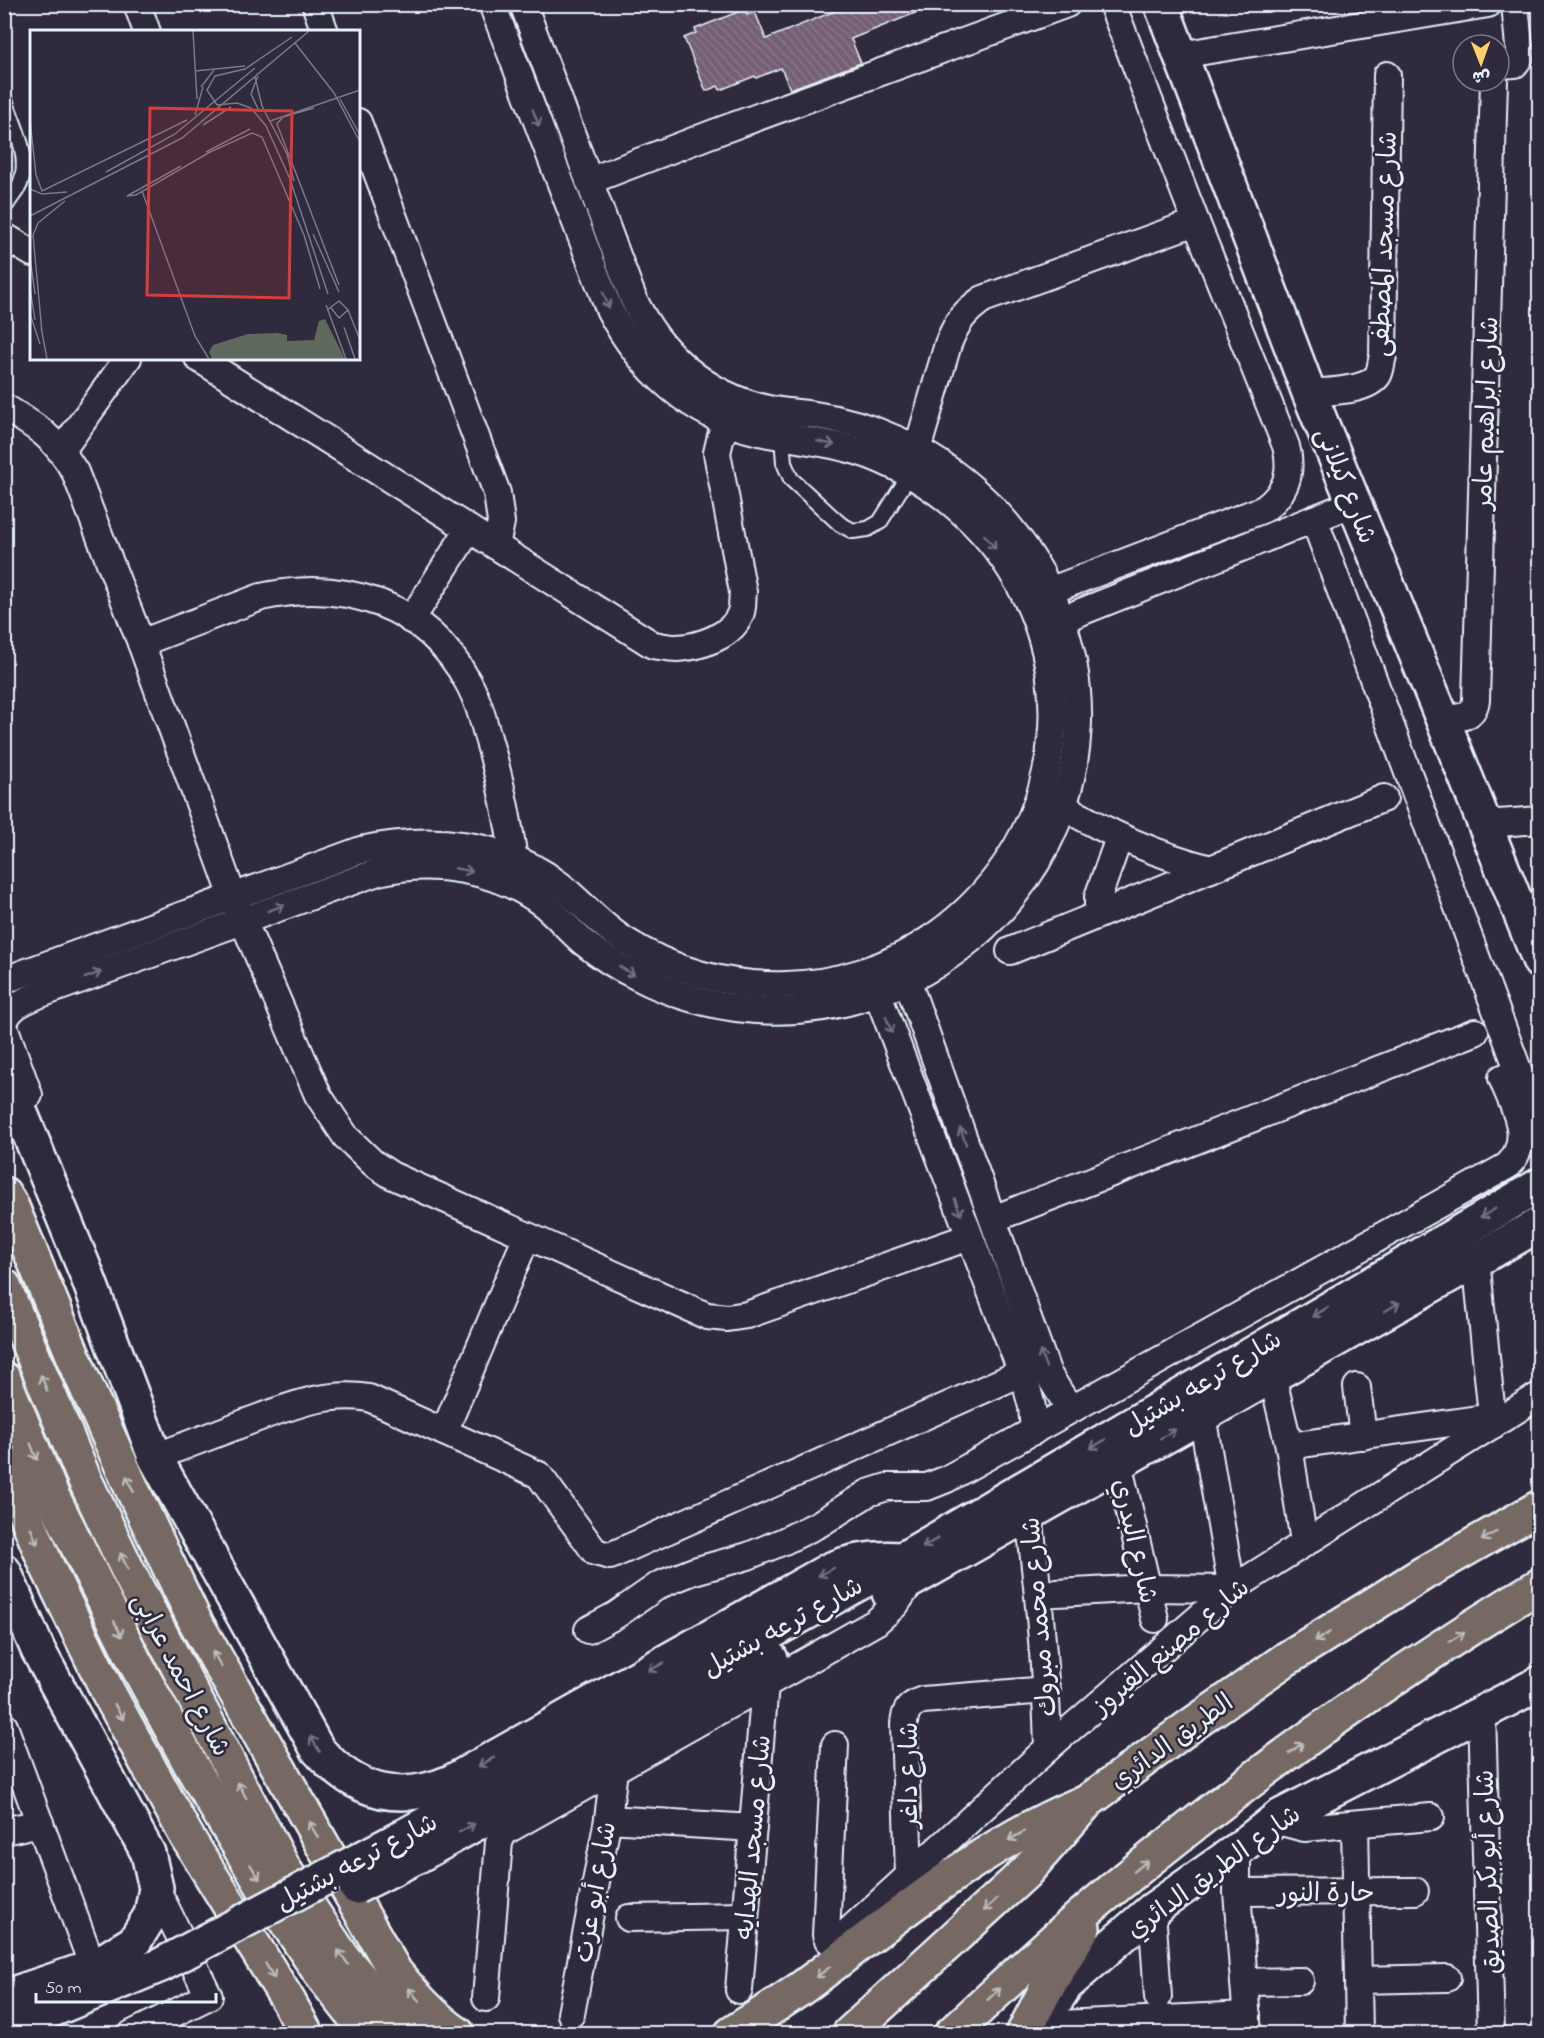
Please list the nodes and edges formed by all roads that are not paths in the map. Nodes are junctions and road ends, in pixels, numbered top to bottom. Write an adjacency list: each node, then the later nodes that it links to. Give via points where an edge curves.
1 (136, 4): 10 (street)
2 (315, 4): 11 (street)
3 (492, 4): 16 (street)
4 (523, 4): 14 (street)
5 (1067, 4): 20 (street)
6 (1112, 4): 22 (street)
7 (1161, 4): 12 (street, شارع كيلانى)
8 (1488, 4): 12 (street)
9 (1515, 4): 13 (street, via 1520,57)
10 (146, 30)
11 (324, 30)
12 (1180, 55): 27 (street, شارع كيلانى)
13 (1511, 64)
14 (547, 71): 16 (street); 20 (street)
15 (1387, 75): 27 (street, شارع مسجد المصطفى, via 1383,356 1378,374 1370,383)
16 (521, 80): 29 (street, one-way to 29, via 620,329 662,382 699,409)
17 (1494, 93): 43 (street, شارع ابراهيم عامر, via 1476,700 1475,707 1464,718)
18 (4, 98): 21 (lane, via 24,158 20,186)
19 (360, 127): 37 (street, via 497,493 501,522)
20 (589, 181): 31 (street, via 642,317 653,334 696,378 732,398 771,410 844,421)
21 (7, 204)
22 (1196, 222): 31 (street, via 984,298 967,310 955,325 948,344); 38 (street, via 1286,446 1286,482 1274,502 1253,515)
23 (4, 236): 24 (street)
24 (30, 252)
25 (127, 360): 32 (street)
26 (201, 360): 36 (street)
27 (1309, 393): 34 (street, شارع كيلانى)
28 (4, 407): 32 (street, via 39,428)
29 (729, 423): 30 (street); 37 (street, via 717,453 743,592 741,613 717,637 697,646 653,645)
30 (782, 436): 33 (street, one-way to 33, via 848,448); 33 (lane, via 784,463 791,479 853,531 868,530 880,522)
31 (917, 449): 33 (street); 38 (street, via 967,483 1006,521)
32 (62, 450): 42 (street, via 75,472)
33 (910, 474): 39 (street, one-way to 39, via 951,502 987,537)
34 (1354, 503): 35 (street); 43 (street, شارع كيلانى)
35 (1314, 519): 41 (street); 64 (street)
36 (469, 529): 37 (street); 40 (street)
37 (496, 546)
38 (1051, 590): 39 (street); 41 (street)
39 (1027, 600): 41 (street)
40 (411, 620): 42 (street, via 358,595 299,590 261,597); 49 (street, via 449,654 476,698 503,794)
41 (1051, 623): 45 (street, via 1072,649 1078,713 1076,746); 56 (street, via 1047,655 1051,682 1050,743 1037,802 999,873 973,904 926,943)
42 (141, 643): 51 (street)
43 (1442, 718): 47 (street, شارع كيلانى)
44 (1384, 798): 50 (street)
45 (1063, 806): 48 (street); 56 (street, via 1032,870 991,922 939,964)
46 (1539, 820): 47 (street)
47 (1484, 824): 53 (street, شارع كيلانى)
48 (1119, 838): 50 (street); 52 (street, via 1098,897)
49 (514, 859): 51 (street, via 481,848 438,841 387,844 361,850); 57 (street, via 559,885 622,939 655,958 699,975 784,986 841,979)
50 (1211, 869): 52 (street)
51 (238, 908): 58 (street); 59 (street, one-way to 59, via 378,872 437,866 482,874 525,892 608,960 653,985 692,999 753,1011 785,1011 826,1007); 60 (street, one-way to 51, via 14,1006); 70 (street, via 318,1095 346,1137 391,1174)
52 (1098, 915): 54 (street)
53 (1531, 920): 55 (street, شارع كيلانى)
54 (1010, 951)
55 (1539, 962)
56 (903, 969): 57 (street); 59 (street); 68 (street, one-way to 56)
57 (868, 970): 59 (street)
58 (4, 977)
59 (877, 994): 71 (street, one-way to 71)
60 (4, 1024): 65 (street, via 40,1126)
61 (1475, 1032): 68 (street)
62 (4, 1072): 65 (street)
63 (1502, 1077): 79 (street, via 1522,1131 1519,1150 1507,1166)
64 (1539, 1129)
65 (36, 1150): 86 (street)
66 (1539, 1185): 89 (street, شارع ترعه بشتيل, one-way to 89)
67 (4, 1194): 146 (highway, one-way to 67, via 418,2001 395,1972 195,1621 100,1418)
68 (993, 1219): 79 (street, one-way to 68, via 1048,1374)
69 (1539, 1224): 72 (street, شارع ترعه بشتيل)
70 (527, 1236): 71 (street, via 706,1316 727,1318 747,1315); 83 (street)
71 (969, 1237): 74 (street)
72 (1476, 1259): 75 (street, شارع ترعه بشتيل, one-way to 72); 81 (street)
73 (4, 1286): 145 (highway, شارع احمد عرابى, one-way to 73, via 344,1959 284,1869 130,1575 80,1468)
74 (1021, 1373): 82 (street, via 1032,1407); 83 (street, via 610,1556 595,1552 538,1475)
75 (1272, 1375): 80 (street, شارع ترعه بشتيل); 85 (street)
76 (4, 1379): 144 (highway, شارع احمد عرابى, one-way to 144, via 51,1493 186,1756 262,1885 320,1973)
77 (1357, 1388): 84 (street)
78 (1539, 1395): 81 (street, شارع مصنع الفيروز)
79 (1074, 1408): 82 (street)
80 (1202, 1415): 88 (street, شارع ترعه بشتيل, one-way to 80); 96 (street)
81 (1492, 1421): 84 (street); 91 (street, شارع مصنع الفيروز)
82 (1034, 1431): 99 (street, via 937,1484 877,1489 784,1541 676,1577)
83 (444, 1432): 86 (street, via 369,1398 348,1395 289,1407)
84 (1363, 1436): 85 (street)
85 (1288, 1446): 91 (street)
86 (155, 1457): 92 (street, one-way to 86, via 873,1558 831,1569 451,1782 414,1793 395,1793 376,1790 344,1775 318,1750)
87 (4, 1462): 143 (highway, one-way to 143, via 46,1564 108,1692 186,1835)
88 (1118, 1463): 89 (street, شارع ترعه بشتيل); 95 (street, شارع البدري)
89 (1028, 1500): 92 (street, شارع ترعه بشتيل); 97 (street, شارع محمد مبروك)
90 (1539, 1507): 109 (highway, الطريق الدائري, one-way to 109, via 1286,1659)
91 (1304, 1542): 96 (street, شارع مصنع الفيروز)
92 (907, 1570): 101 (street, شارع ترعه بشتيل, via 897,1604 876,1622); 128 (street, شارع ترعه بشتيل, bridge, via 410,1846)
93 (4, 1571): 119 (street, via 38,1650 148,1853)
94 (1539, 1585): 123 (highway, one-way to 94, via 1272,1765 1445,1644)
95 (1147, 1588): 96 (street); 97 (street); 98 (street, شارع البدري)
96 (1232, 1589): 106 (street, شارع مصنع الفيروز)
97 (1039, 1594): 102 (street, شارع محمد مبروك)
98 (1155, 1619)
99 (588, 1630)
100 (1539, 1683): 103 (street, شارع الطريق الدائري)
101 (765, 1685): 108 (street, شارع ترعه بشتيل); 115 (street, شارع مسجد الهدايه)
102 (1047, 1690): 106 (street, شارع محمد مبروك); 118 (street, شارع داغر, via 911,1704 904,1724)
103 (1482, 1711): 110 (street, شارع الطريق الدائري); 151 (street, شارع أبو بكر الصديق)
104 (4, 1726): 107 (street)
105 (835, 1745): 118 (street, شارع مصنع الفيروز, via 828,1940 841,1938)
106 (1048, 1748): 118 (street, شارع مصنع الفيروز)
107 (10, 1755): 113 (street)
108 (614, 1770): 112 (street, شارع أبو عزت); 136 (street, شارع ترعه بشتيل, via 504,1832 499,1842)
109 (1088, 1801): 147 (highway, one-way to 147, via 978,1859 804,1986); 148 (highway, الطريق الدائري, one-way to 148, via 1025,1873)
110 (1279, 1817): 114 (street, via 1285,1823 1304,1828); 117 (street, شارع الطريق الدائري)
111 (1431, 1817): 114 (street)
112 (608, 1819): 115 (street); 137 (street, شارع أبو عزت)
113 (40, 1823): 116 (street); 127 (street)
114 (1355, 1824): 122 (street)
115 (753, 1828): 125 (street, شارع مسجد الهدايه)
116 (4, 1831)
117 (1237, 1850): 121 (street); 124 (street, شارع الطريق الدائري)
118 (909, 1875)
119 (156, 1888): 127 (street, via 151,1915 134,1942); 142 (street, via 209,1996)
120 (1415, 1891): 122 (street, حارة النور)
121 (1238, 1892): 122 (street, حارة النور); 132 (street)
122 (1356, 1892): 130 (street)
123 (1105, 1896): 140 (highway, via 1045,1991); 149 (highway, one-way to 123)
124 (1152, 1910): 135 (street); 140 (street, شارع الطريق الدائري, via 1066,1985)
125 (745, 1916): 126 (street); 133 (street, شارع مسجد الهدايه)
126 (629, 1918)
127 (93, 1967): 134 (street)
128 (165, 1974): 139 (street, شارع ترعه بشتيل); 141 (street, شارع ترعه بشتيل)
129 (1447, 1978): 130 (street)
130 (1359, 1980): 150 (street)
131 (1300, 1981): 132 (street)
132 (1244, 1982): 138 (street)
133 (739, 1990)
134 (4, 1997)
135 (1158, 1997)
136 (486, 1998)
137 (571, 2014)
138 (1248, 2024): 140 (street)
139 (4, 2030)
140 (1034, 2031)
141 (39, 2034)
142 (132, 2034)
143 (306, 2034)
144 (368, 2034)
145 (408, 2034)
146 (458, 2034)
147 (730, 2034)
148 (849, 2034)
149 (951, 2034)
150 (1359, 2034)
151 (1491, 2034)

